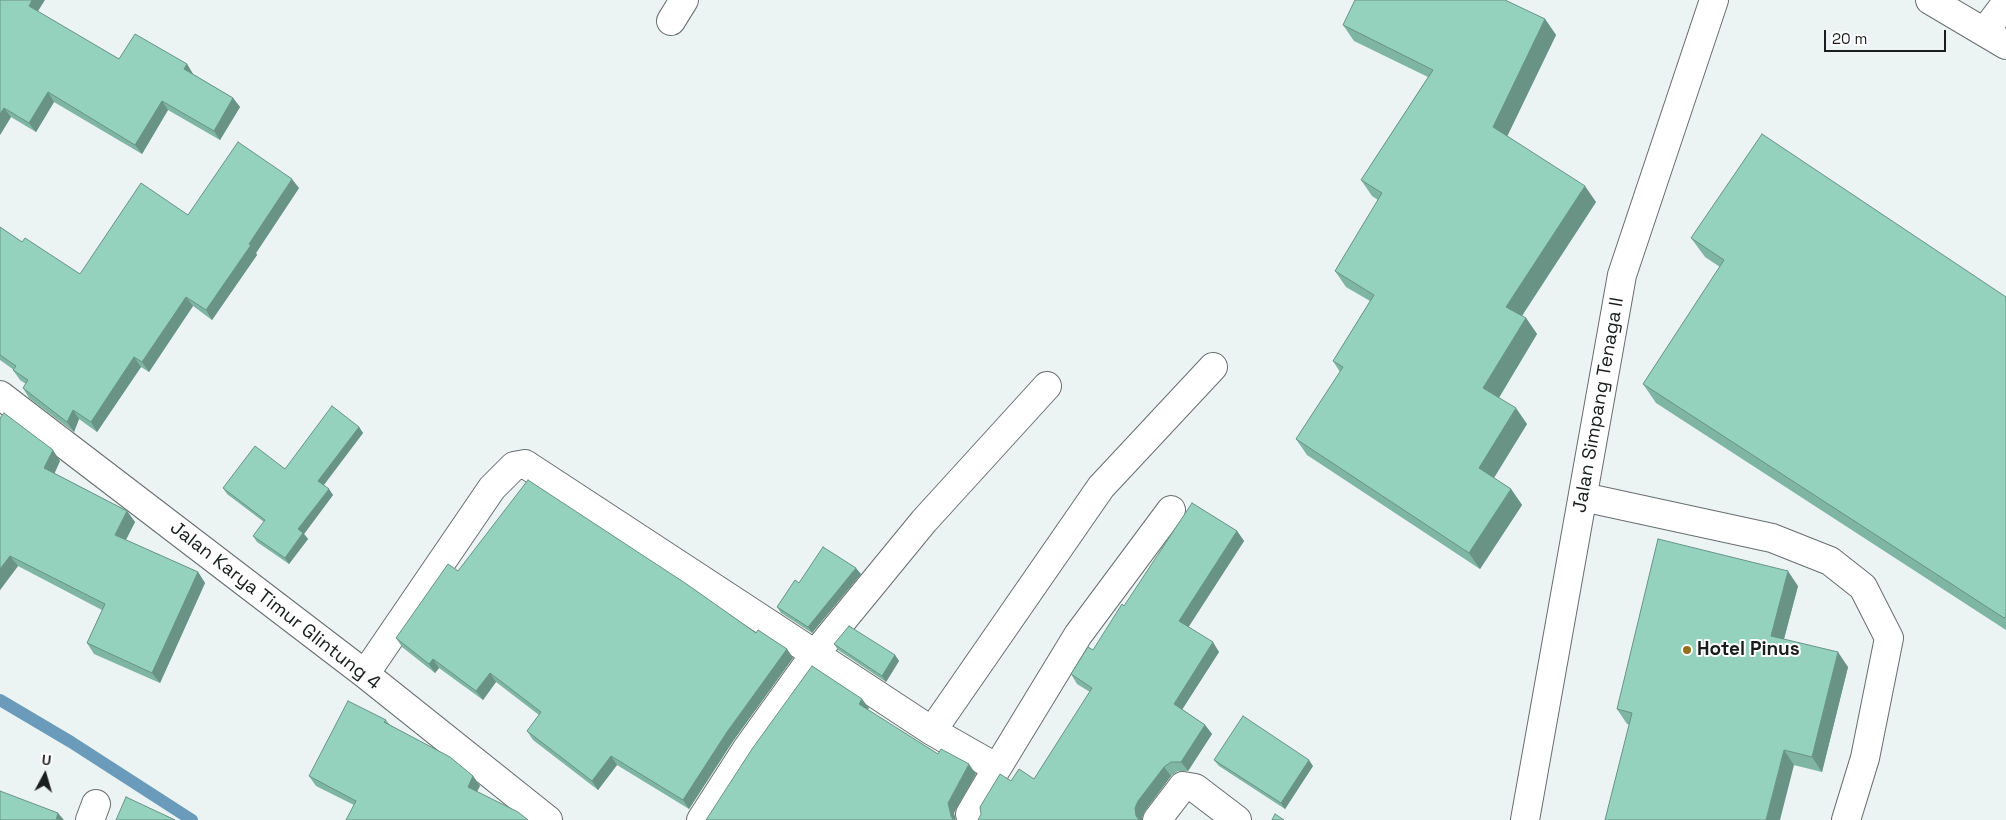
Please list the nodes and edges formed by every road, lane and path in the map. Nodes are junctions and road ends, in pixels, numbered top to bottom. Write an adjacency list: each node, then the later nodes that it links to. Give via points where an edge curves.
1 (1714, 0): 8 (street, Jalan Simpang Tenaga II, via 1622,275)
2 (1930, 0): 4 (street)
3 (2006, 3): 4 (street)
4 (1995, 38)
5 (1213, 367): 12 (street, via 1101,488)
6 (1047, 386): 10 (street, via 924,521)
7 (0, 396): 11 (street, Jalan Karya Timur Glintung 4)
8 (1583, 497): 19 (street, Jalan Simpang Tenaga II); 20 (street, via 1772,538 1830,561 1863,587 1890,638 1865,758)
9 (1171, 510): 13 (street, via 1078,635)
10 (815, 654): 11 (street, via 525,464 514,466 492,488); 12 (street); 15 (street, via 746,750)
11 (365, 674): 14 (street, Jalan Karya Timur Glintung 4)
12 (932, 731): 13 (street)
13 (997, 768): 16 (street, via 970,814)
14 (548, 820)
15 (701, 820)
16 (972, 820)
17 (1157, 820): 18 (street, via 1183,786 1195,788)
18 (1237, 820)
19 (1525, 820)
20 (1846, 820)

